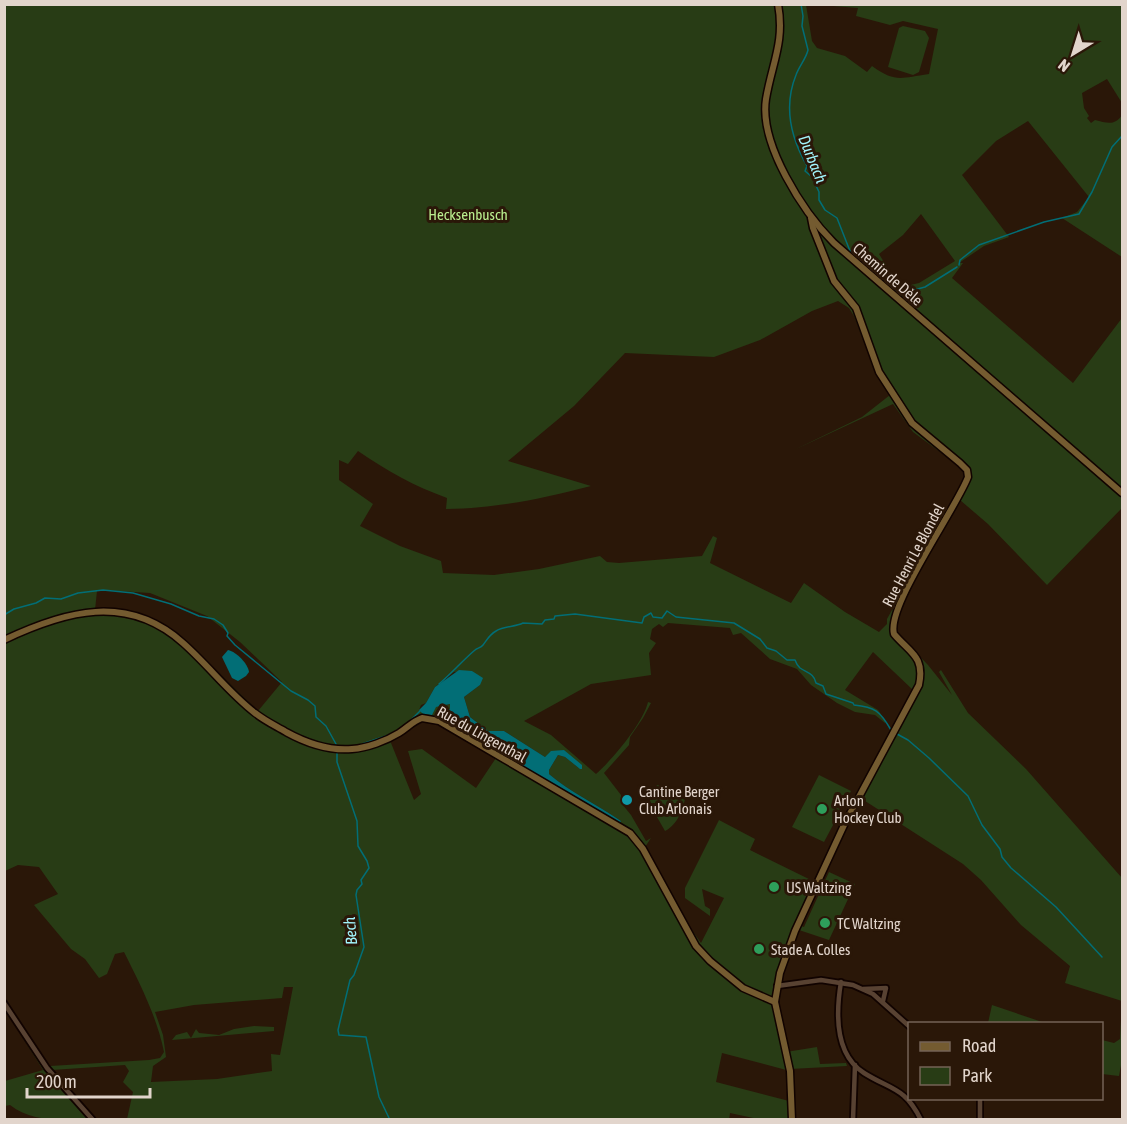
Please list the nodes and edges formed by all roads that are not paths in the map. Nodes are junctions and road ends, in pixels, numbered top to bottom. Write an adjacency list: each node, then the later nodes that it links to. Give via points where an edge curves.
1 (778, 4): 2 (street, Chemin de Dèle, via 781,38 766,97 766,128 798,199)
2 (812, 218): 3 (street, Chemin de Dèle, via 834,243); 6 (street, Rue Henri Le Blondel, via 834,281 856,308 879,372 912,423 967,470 968,477 893,617 894,634 920,663 919,685 845,823 792,939)
3 (1122, 493)
4 (4, 640): 9 (street, Rue du Lingenthal, via 57,620 114,611 163,628 184,643 255,713 291,735 317,745 359,748 394,735 415,720 439,721 630,833 643,849 696,946 743,988)
5 (841, 982): 6 (street, via 820,980); 7 (street); 12 (street, via 838,1029)
6 (777, 986): 9 (street)
7 (863, 989): 8 (street); 8 (street, via 886,988)
8 (883, 1001): 11 (street)
9 (775, 1002): 17 (street, via 790,1071)
10 (4, 1003): 16 (street, via 47,1068)
11 (908, 1026)
12 (855, 1065): 13 (street); 18 (street)
13 (908, 1099)
14 (909, 1100): 19 (street)
15 (980, 1100): 20 (street)
16 (93, 1119)
17 (792, 1119)
18 (853, 1119)
19 (921, 1119)
20 (980, 1119)

